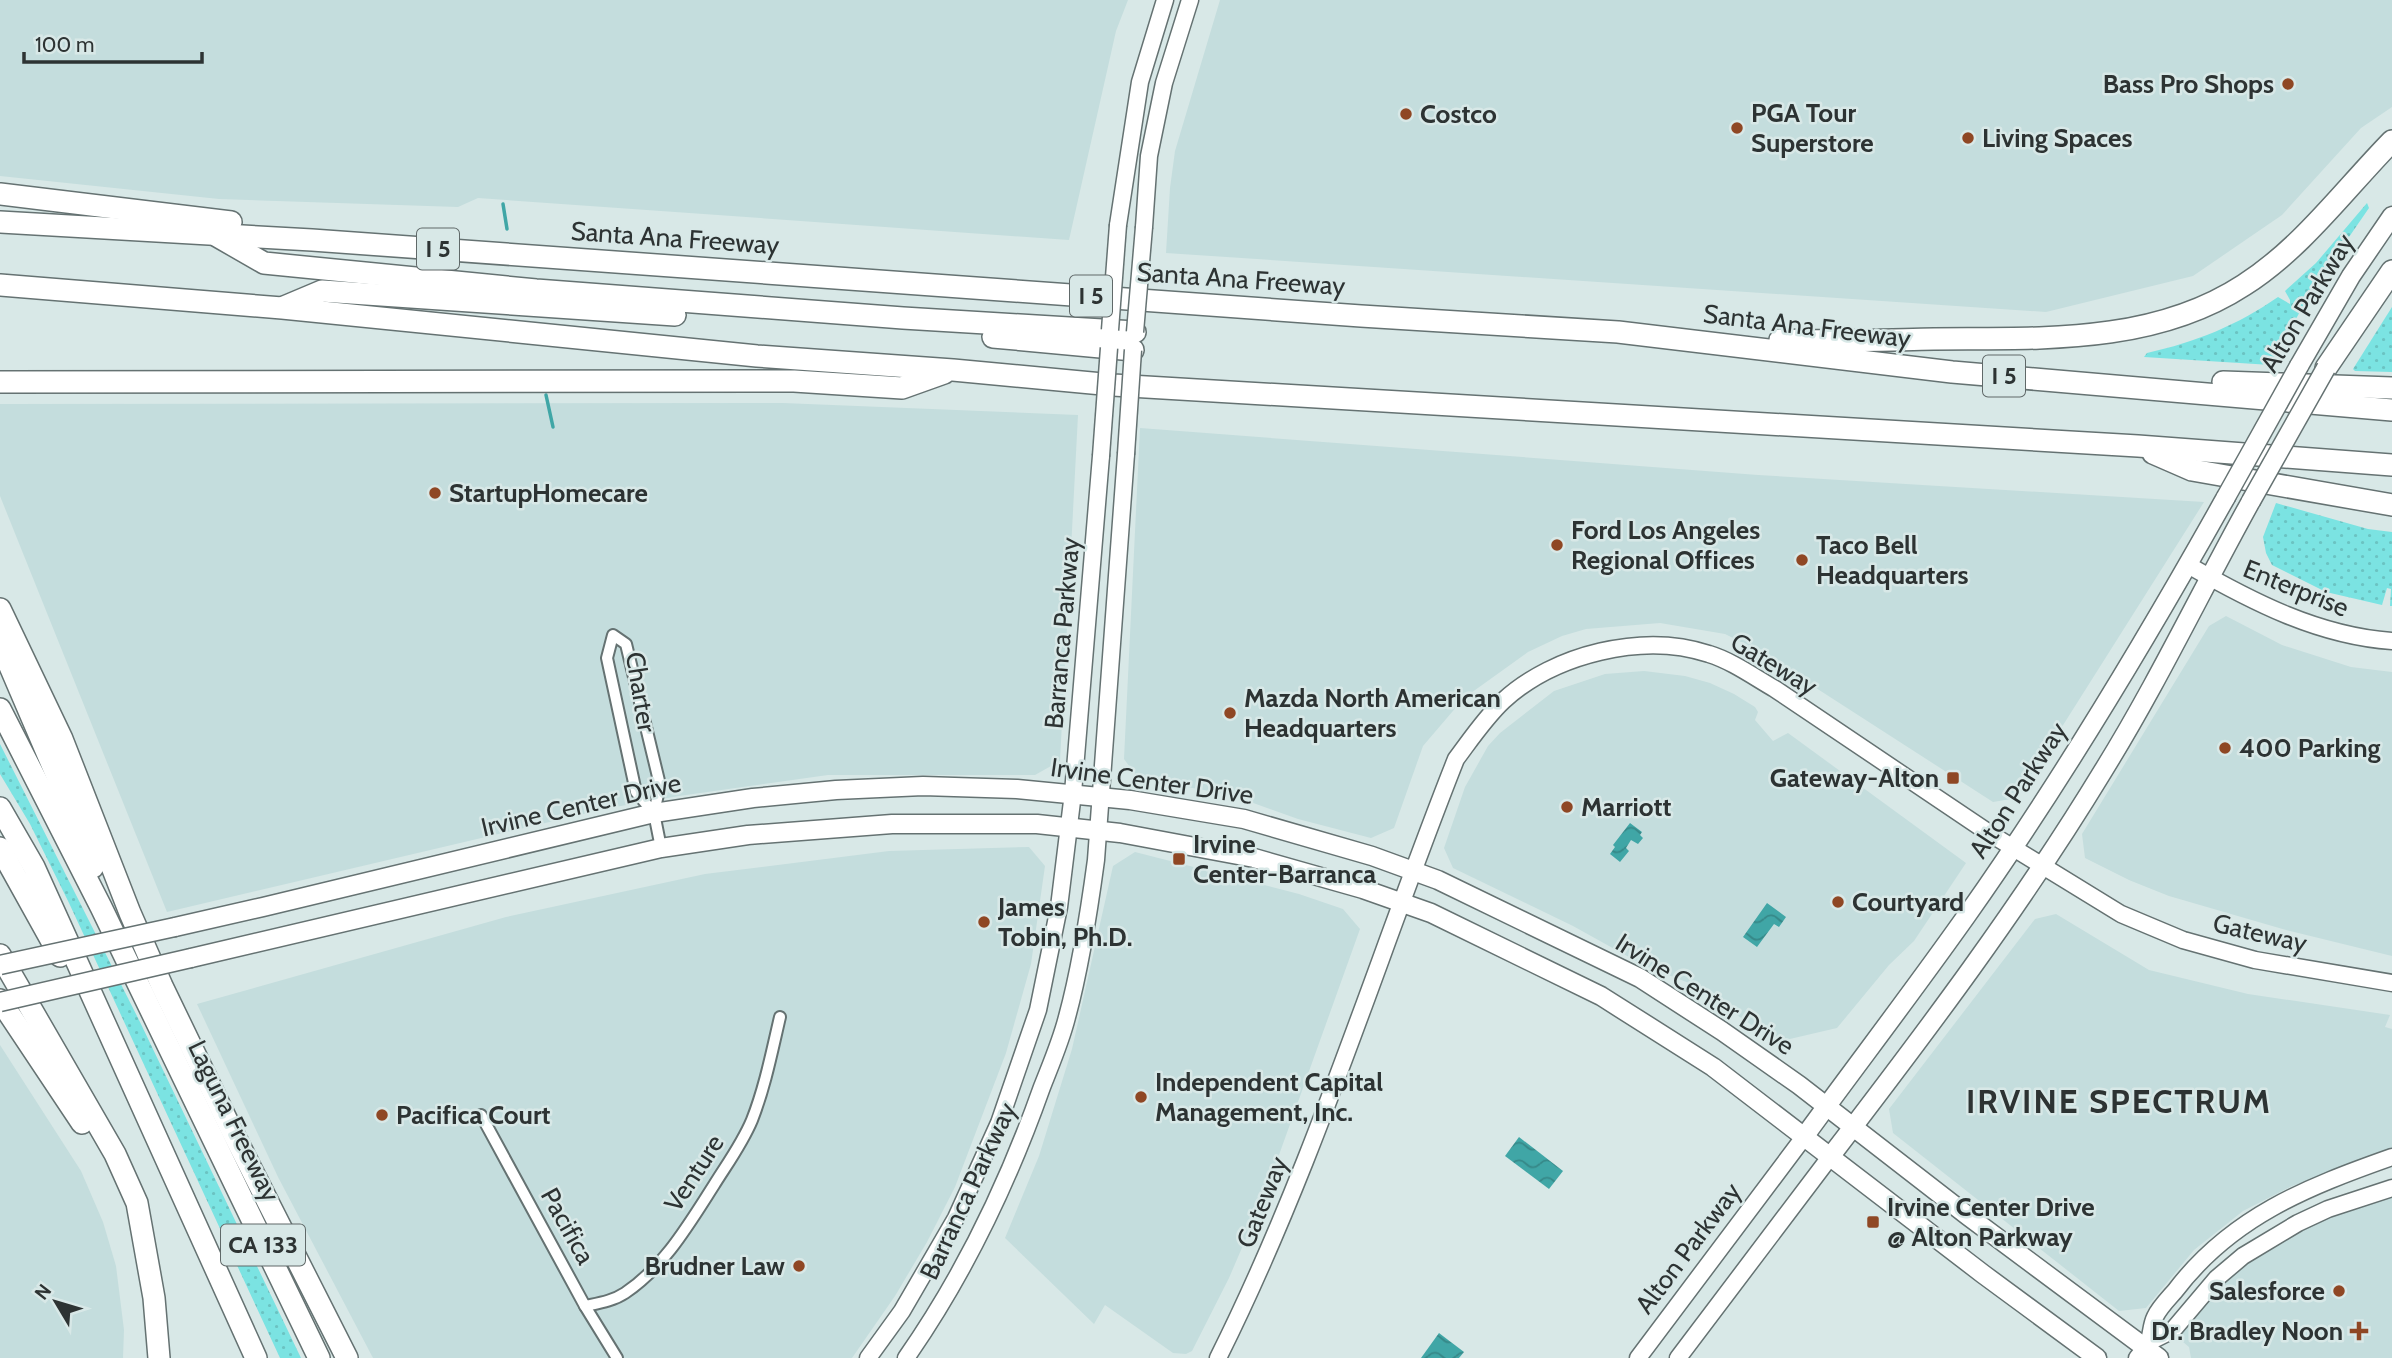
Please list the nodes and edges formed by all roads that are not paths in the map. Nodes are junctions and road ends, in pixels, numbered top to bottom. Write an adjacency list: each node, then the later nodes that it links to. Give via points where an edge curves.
1 (1165, 0): 15 (main road, Barranca Parkway, bridge, via 1140,82 1118,225)
2 (1190, 0): 16 (main road, Barranca Parkway, bridge, via 1151,144)
3 (2392, 141): 14 (highway, via 2261,274 2225,297 2145,326 2044,338 1794,340)
4 (0, 194): 8 (highway, via 226,220)
5 (2392, 216): 26 (main road, Alton Parkway, bridge, via 2351,276)
6 (0, 222): 7 (highway, Santa Ana Freeway / I 5)
7 (212, 233): 8 (highway, Santa Ana Freeway / I 5); 13 (highway, via 264,263)
8 (269, 237): 14 (highway, Santa Ana Freeway / I 5)
9 (2392, 258): 17 (main road, Alton Parkway)
10 (2392, 271): 17 (highway)
11 (0, 285): 12 (highway)
12 (282, 307): 13 (highway, via 322,291); 18 (highway, via 757,356)
13 (903, 323): 15 (highway)
14 (1618, 332): 19 (highway, Santa Ana Freeway / I 5)
15 (1109, 339): 16 (highway); 32 (main road, Barranca Parkway, bridge)
16 (1134, 341): 33 (main road, Barranca Parkway, bridge)
17 (2326, 369): 27 (main road, Alton Parkway, bridge)
18 (953, 370): 20 (highway, via 902,388 794,381); 23 (highway, via 1113,386)
19 (1947, 371): 21 (highway); 22 (highway, Santa Ana Freeway / I 5)
20 (0, 382)
21 (2392, 388)
22 (2392, 410)
23 (2138, 446): 24 (highway); 25 (highway, via 2192,470)
24 (2392, 465)
25 (2392, 505)
26 (2188, 565): 27 (main road, Enterprise); 38 (main road, Alton Parkway)
27 (2209, 577): 29 (main road, Enterprise, via 2312,625); 41 (main road, Alton Parkway, via 2115,751)
28 (0, 609): 66 (highway, via 62,739 162,986)
29 (2392, 641)
30 (0, 643): 44 (highway, via 91,859)
31 (0, 709): 44 (highway)
32 (1073, 793): 33 (main road, Irvine Center Drive); 35 (main road, Irvine Center Drive, via 923,786 836,790 727,800); 36 (main road, Barranca Parkway)
33 (1101, 796): 37 (main road, Barranca Parkway); 42 (main road, Irvine Center Drive, via 1244,819)
34 (0, 808): 53 (highway, via 34,867)
35 (654, 813): 35 (street, Charter, via 660,785 626,644 612,635 607,658 636,792); 40 (street, Charter); 46 (main road, Irvine Center Drive, bridge, via 263,908)
36 (1069, 827): 37 (main road); 40 (main road, via 892,824 748,835); 68 (main road, Barranca Parkway, via 1059,907 1038,1010 999,1123 956,1218 902,1311)
37 (1097, 829): 43 (main road, via 1254,858); 69 (main road, Barranca Parkway, via 1088,914 1067,1019 1026,1132 983,1228 931,1323)
38 (2012, 847): 41 (main road, Gateway); 42 (main road, Gateway, via 1725,660 1687,649 1624,647 1587,654 1543,673 1503,701 1483,722 1456,759); 50 (main road, Alton Parkway, via 1943,950)
39 (0, 848): 53 (highway)
40 (661, 848): 48 (main road, bridge)
41 (2043, 867): 47 (main road, Gateway, via 2113,910 2183,940 2255,960); 52 (main road, Alton Parkway)
42 (1413, 871): 43 (main road, Gateway); 50 (main road, Irvine Center Drive, via 1640,978 1732,1037)
43 (1402, 902): 54 (main road, via 1601,996 1713,1067); 70 (main road, Gateway, via 1258,1279)
44 (101, 907): 65 (highway, Laguna Freeway / CA 133)
45 (0, 955): 60 (highway, via 127,1180 141,1219)
46 (0, 965)
47 (2392, 983)
48 (0, 1001): 60 (highway, via 109,1168 127,1206)
49 (780, 1017): 61 (street, Venture, via 743,1141 696,1213 663,1260 639,1283 624,1294)
50 (1826, 1107): 52 (main road, Irvine Center Drive); 54 (main road, Alton Parkway)
51 (481, 1115): 61 (street, Pacifica)
52 (1853, 1128): 55 (main road, Alton Parkway); 62 (main road, Irvine Center Drive)
53 (152, 1132): 64 (highway, CA 133)
54 (1804, 1137): 55 (main road); 71 (main road, Alton Parkway)
55 (1830, 1157): 72 (main road, Alton Parkway); 73 (main road)
56 (2392, 1157): 58 (main road, via 2284,1200)
57 (2392, 1188): 59 (main road, via 2328,1209)
58 (2227, 1237): 59 (main road); 62 (main road, via 2186,1276 2154,1317)
59 (2242, 1256): 62 (main road, via 2173,1330 2151,1341)
60 (154, 1298): 63 (highway)
61 (585, 1307): 67 (street, Pacifica)
62 (2147, 1354)
63 (159, 1358)
64 (256, 1358)
65 (319, 1358)
66 (347, 1358)
67 (617, 1358)
68 (868, 1358)
69 (906, 1358)
70 (1218, 1358)
71 (1638, 1358)
72 (1678, 1358)
73 (2097, 1358)

